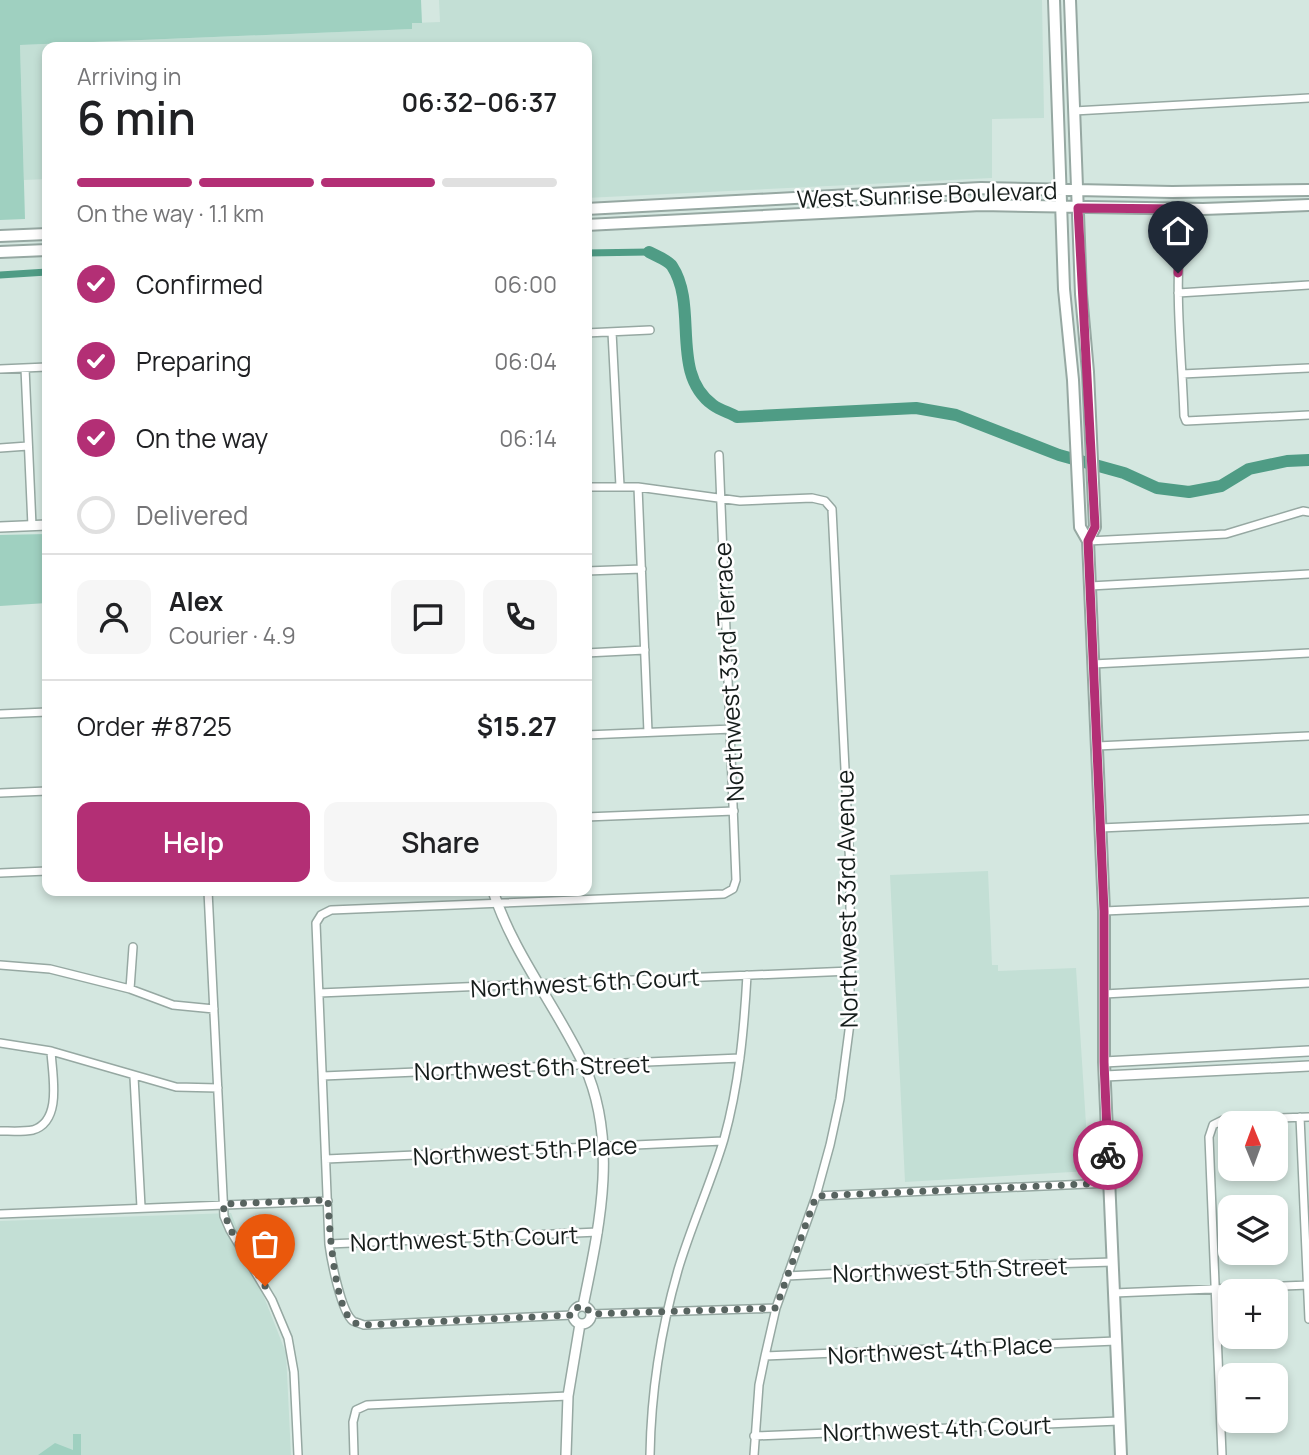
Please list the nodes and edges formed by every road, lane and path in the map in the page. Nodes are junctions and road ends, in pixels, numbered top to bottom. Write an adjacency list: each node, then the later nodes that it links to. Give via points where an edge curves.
1 (1054, 0): 2 (street); 5 (main road)
2 (1069, 0): 4 (main road)
3 (1309, 98): 4 (street)
4 (1074, 111): 6 (main road)
5 (1059, 188): 6 (main road, West Sunrise Boulevard); 9 (main road); 11 (main road, West Sunrise Boulevard)
6 (1077, 189): 7 (main road, West Sunrise Boulevard); 10 (main road)
7 (1309, 190)
8 (1309, 205): 13 (main road, West Sunrise Boulevard)
9 (1060, 207): 10 (main road, West Sunrise Boulevard); 14 (main road, West Sunrise Boulevard, via 981,205); 30 (main road)
10 (1078, 208): 12 (main road, West Sunrise Boulevard); 31 (main road)
11 (592, 209)
12 (1158, 209): 13 (main road, West Sunrise Boulevard); 17 (street)
13 (1182, 209): 17 (street)
14 (592, 225)
15 (42, 233): 16 (main road)
16 (0, 236)
17 (1178, 249): 21 (street)
18 (42, 250): 19 (main road)
19 (0, 252)
20 (1309, 285): 21 (street)
21 (1178, 293): 29 (street)
22 (650, 330): 23 (street)
23 (612, 332): 24 (street); 36 (street)
24 (592, 333)
25 (42, 367): 26 (street)
26 (25, 368): 28 (street); 33 (street)
27 (1309, 368): 29 (street)
28 (0, 369)
29 (1182, 374): 32 (street, via 1186,421)
30 (1073, 380): 31 (main road); 44 (main road, via 1080,527)
31 (1089, 400): 44 (main road, via 1095,527)
32 (1309, 415)
33 (28, 446): 34 (street); 42 (street)
34 (0, 448)
35 (719, 455): 39 (street, Northwest 33rd Terrace)
36 (620, 486): 37 (street); 38 (street)
37 (638, 486): 39 (street); 45 (street)
38 (592, 487)
39 (720, 499): 55 (street, Northwest 33rd Terrace); 75 (street, Northwest 33rd Avenue, via 812,498 825,501 832,509)
40 (1309, 512): 44 (street, via 1226,534)
41 (42, 525): 42 (street)
42 (32, 526): 43 (street)
43 (0, 527)
44 (1088, 541): 48 (main road)
45 (642, 569): 46 (street); 49 (street)
46 (592, 571)
47 (1309, 574): 48 (street)
48 (1090, 586): 52 (main road)
49 (645, 650): 50 (street); 56 (street)
50 (592, 653)
51 (1309, 653): 52 (street)
52 (1093, 664): 59 (main road)
53 (42, 712): 54 (street)
54 (0, 714)
55 (732, 729): 56 (street); 62 (street, Northwest 33rd Terrace)
56 (648, 732): 57 (street)
57 (592, 735)
58 (1309, 736): 59 (street)
59 (1097, 746): 65 (main road)
60 (42, 791): 61 (street)
61 (0, 793)
62 (734, 811): 63 (street); 71 (street, Northwest 33rd Terrace, via 736,880 733,889 724,894)
63 (592, 817)
64 (1309, 819): 65 (street)
65 (1100, 828): 72 (main road)
66 (42, 871): 67 (street)
67 (0, 873)
68 (208, 896): 82 (street)
69 (494, 896): 71 (street)
70 (1309, 902): 72 (street)
71 (496, 903): 78 (street); 80 (street, via 331,910 321,915 317,923)
72 (1104, 911): 81 (main road)
73 (133, 947): 79 (street)
74 (0, 965): 79 (street, via 50,969)
75 (851, 971): 76 (street, Northwest 6th Court); 101 (street, Northwest 33rd Avenue, via 840,1099)
76 (747, 975): 78 (street, Northwest 6th Court); 86 (street)
77 (1309, 983): 81 (street)
78 (538, 985): 80 (street, Northwest 6th Court); 88 (street)
79 (130, 989): 82 (street, via 173,1005)
80 (319, 993): 90 (street)
81 (1104, 994): 87 (main road)
82 (214, 1009): 93 (street)
83 (0, 1043): 84 (street)
84 (51, 1051): 92 (street); 96 (street, via 53,1110 47,1121 33,1130)
85 (1309, 1051): 87 (street)
86 (740, 1058): 88 (street, Northwest 6th Street); 97 (street)
87 (1104, 1062): 91 (main road)
88 (583, 1065): 90 (street, Northwest 6th Street); 98 (street)
89 (1309, 1066): 91 (street)
90 (323, 1076): 99 (street)
91 (1105, 1076): 100 (main road)
92 (134, 1077): 93 (street, via 176,1087); 104 (street)
93 (218, 1088): 103 (street)
94 (1300, 1117): 95 (street); 110 (street); 111 (street, via 1223,1120 1213,1125 1209,1136)
95 (1309, 1117)
96 (0, 1131)
97 (723, 1141): 98 (street, Northwest 5th Place); 115 (street)
98 (603, 1147): 99 (street, Northwest 5th Place); 106 (street)
99 (326, 1159): 102 (street)
100 (1110, 1183): 101 (street); 108 (main road)
101 (816, 1196): 109 (street, Northwest 33rd Avenue)
102 (328, 1200): 103 (street); 107 (street)
103 (223, 1204): 104 (street); 125 (street, via 230,1230 257,1272 288,1338)
104 (141, 1208): 105 (street)
105 (0, 1214)
106 (598, 1232): 107 (street, Northwest 5th Court); 113 (street)
107 (329, 1244): 117 (street, via 346,1312 364,1325)
108 (1113, 1262): 109 (street, Northwest 5th Street); 112 (main road)
109 (787, 1276): 114 (street, Northwest 33rd Avenue)
110 (1308, 1285): 111 (street); 118 (street)
111 (1215, 1290): 112 (street); 131 (street)
112 (1114, 1293): 120 (main road)
113 (583, 1306): 116 (street); 117 (street)
114 (776, 1308): 115 (street); 121 (street, Northwest 33rd Avenue)
115 (668, 1311): 116 (street); 128 (street)
116 (591, 1314): 119 (street, via 589,1321)
117 (573, 1315): 119 (street)
118 (1309, 1319)
119 (580, 1324): 122 (street)
120 (1116, 1341): 121 (street, Northwest 4th Place); 123 (main road)
121 (765, 1356): 124 (street, Northwest 33rd Avenue)
122 (569, 1396): 126 (street, via 367,1405 356,1410); 127 (street)
123 (1119, 1421): 124 (street, Northwest 4th Court); 130 (main road)
124 (754, 1436): 129 (street, Northwest 33rd Avenue)
125 (298, 1455)
126 (354, 1455)
127 (566, 1455)
128 (650, 1455)
129 (754, 1455)
130 (1121, 1455)
131 (1222, 1455)

